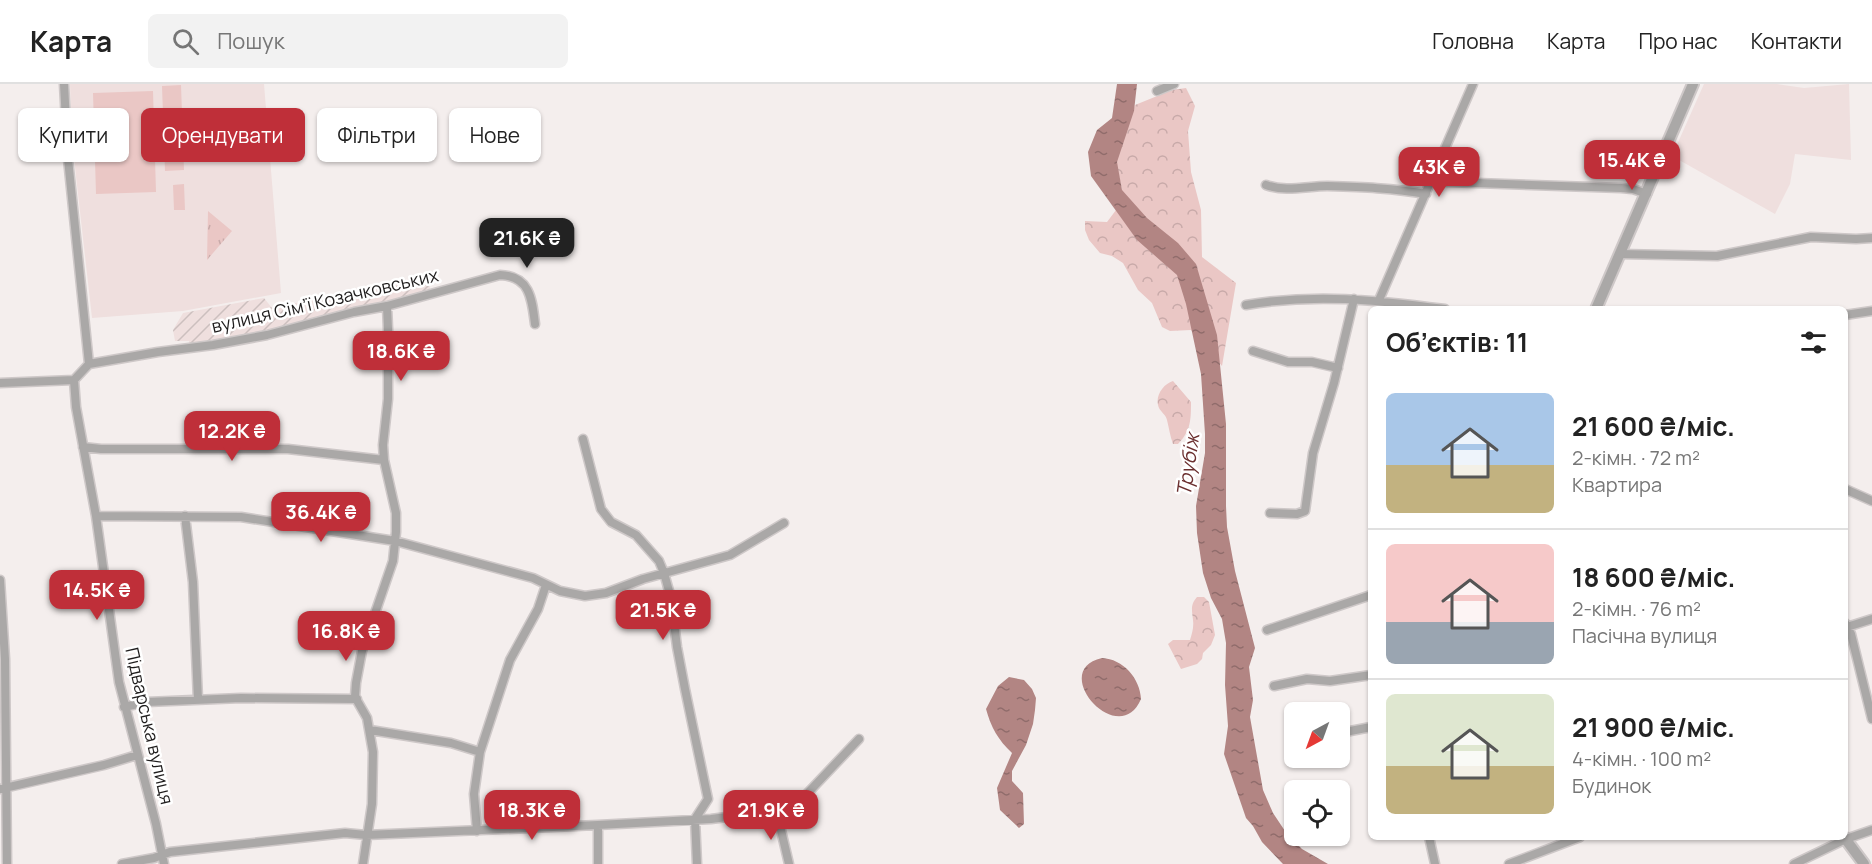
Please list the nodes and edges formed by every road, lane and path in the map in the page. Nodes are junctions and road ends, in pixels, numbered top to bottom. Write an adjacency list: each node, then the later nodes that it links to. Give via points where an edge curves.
1 (64, 84): 22 (street)
2 (1174, 84): 5 (street)
3 (1473, 84): 6 (street)
4 (1693, 84): 9 (street)
5 (1157, 91)
6 (1432, 179): 8 (street); 9 (street, via 1633,189)
7 (1266, 185): 8 (street)
8 (1426, 194): 13 (street)
9 (1647, 194): 11 (street)
10 (1872, 238): 11 (street, via 1811,237 1717,256)
11 (1620, 254): 17 (street)
12 (1354, 299): 13 (street); 14 (street, via 1296,298); 23 (street)
13 (1379, 300): 16 (street)
14 (1246, 305)
15 (387, 306): 20 (street, вулиця Сімʼї Козачковських, via 505,275 525,286); 22 (street, вулиця Сімʼї Козачковських, via 237,342); 28 (street)
16 (1423, 306)
17 (1597, 306)
18 (1872, 311): 19 (street)
19 (1848, 315)
20 (535, 324)
21 (1253, 351): 23 (street, via 1288,362)
22 (89, 364): 24 (street)
23 (1338, 368): 31 (street, via 1313,453 1305,511)
24 (74, 381): 25 (street); 27 (street, Підварська вулиця)
25 (0, 383)
26 (583, 439): 36 (street, via 601,509 611,522 636,535 659,561)
27 (83, 447): 28 (street, via 288,449); 32 (street, Підварська вулиця)
28 (384, 460): 35 (street, via 396,513)
29 (1848, 490): 30 (street)
30 (1872, 501)
31 (1270, 513)
32 (96, 516): 33 (street); 48 (street, Підварська вулиця)
33 (185, 516): 35 (street, via 241,517); 47 (street, via 193,582)
34 (784, 523): 36 (street, via 730,555)
35 (395, 541): 38 (street, via 533,578); 46 (street, via 393,561 362,651)
36 (664, 573): 38 (street, via 591,596 568,594); 58 (street, via 708,799)
37 (0, 580): 56 (street, via 5,659)
38 (546, 585): 54 (street, via 538,609 510,660)
39 (1368, 596): 43 (street)
40 (1872, 619): 41 (street)
41 (1848, 625)
42 (1848, 629): 49 (street)
43 (1266, 630)
44 (1368, 675): 45 (street, via 1330,681 1307,679)
45 (1274, 686)
46 (357, 699): 47 (street); 51 (street)
47 (198, 700): 48 (street)
48 (124, 706): 55 (street, Підварська вулиця)
49 (1872, 718)
50 (1368, 728): 52 (street)
51 (370, 730): 54 (street); 62 (street, via 373,785)
52 (1350, 731)
53 (859, 739): 57 (street, via 803,798)
54 (480, 752): 61 (street, via 474,794)
55 (137, 755): 56 (street); 68 (street, Підварська вулиця)
56 (4, 788): 69 (street)
57 (774, 811): 58 (street); 75 (street)
58 (695, 819): 59 (street); 74 (street)
59 (598, 825): 61 (street); 73 (street)
60 (1872, 830): 63 (street)
61 (477, 831): 62 (street)
62 (366, 834): 68 (street, via 170,852); 72 (street)
63 (1848, 837)
64 (1430, 840): 76 (street)
65 (1572, 840): 77 (street)
66 (1841, 840): 78 (street)
67 (1846, 840): 79 (street)
68 (163, 859): 70 (street); 71 (street)
69 (7, 864)
70 (122, 864)
71 (170, 864)
72 (363, 864)
73 (598, 864)
74 (697, 864)
75 (789, 864)
76 (1435, 864)
77 (1509, 864)
78 (1794, 864)
79 (1864, 864)

